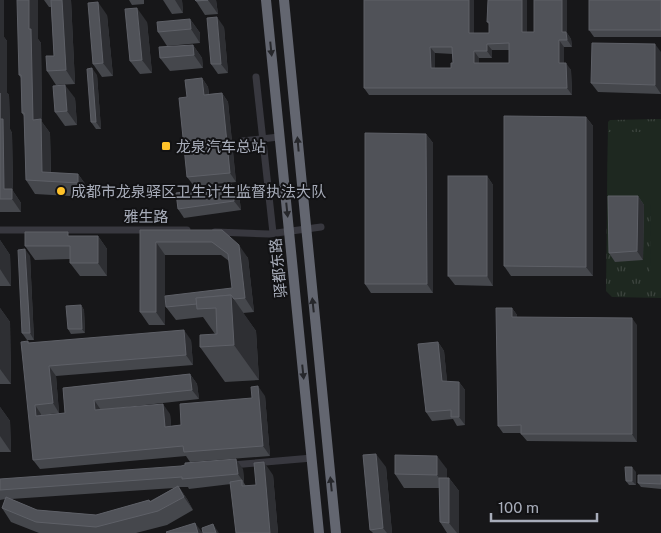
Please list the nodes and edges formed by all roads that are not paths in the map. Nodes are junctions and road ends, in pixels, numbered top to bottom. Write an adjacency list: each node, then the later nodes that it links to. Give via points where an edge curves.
1 (266, 0): 4 (highway, 驿都东路, one-way to 4)
2 (284, 0): 10 (highway, 驿都东路, one-way to 2)
3 (256, 77): 5 (street)
4 (279, 138): 5 (street); 12 (highway, 驿都东路, one-way to 12)
5 (263, 140): 6 (street); 13 (street)
6 (242, 141)
7 (321, 227): 10 (street)
8 (0, 230): 9 (street, 雅生路)
9 (190, 230)
10 (306, 230): 12 (street); 17 (highway, 驿都东路, one-way to 10)
11 (210, 231): 13 (street)
12 (290, 231): 13 (street); 14 (highway, 驿都东路, one-way to 14)
13 (273, 233)
14 (312, 458): 15 (street); 16 (highway, 驿都东路)
15 (226, 465)
16 (319, 533)
17 (336, 533)

